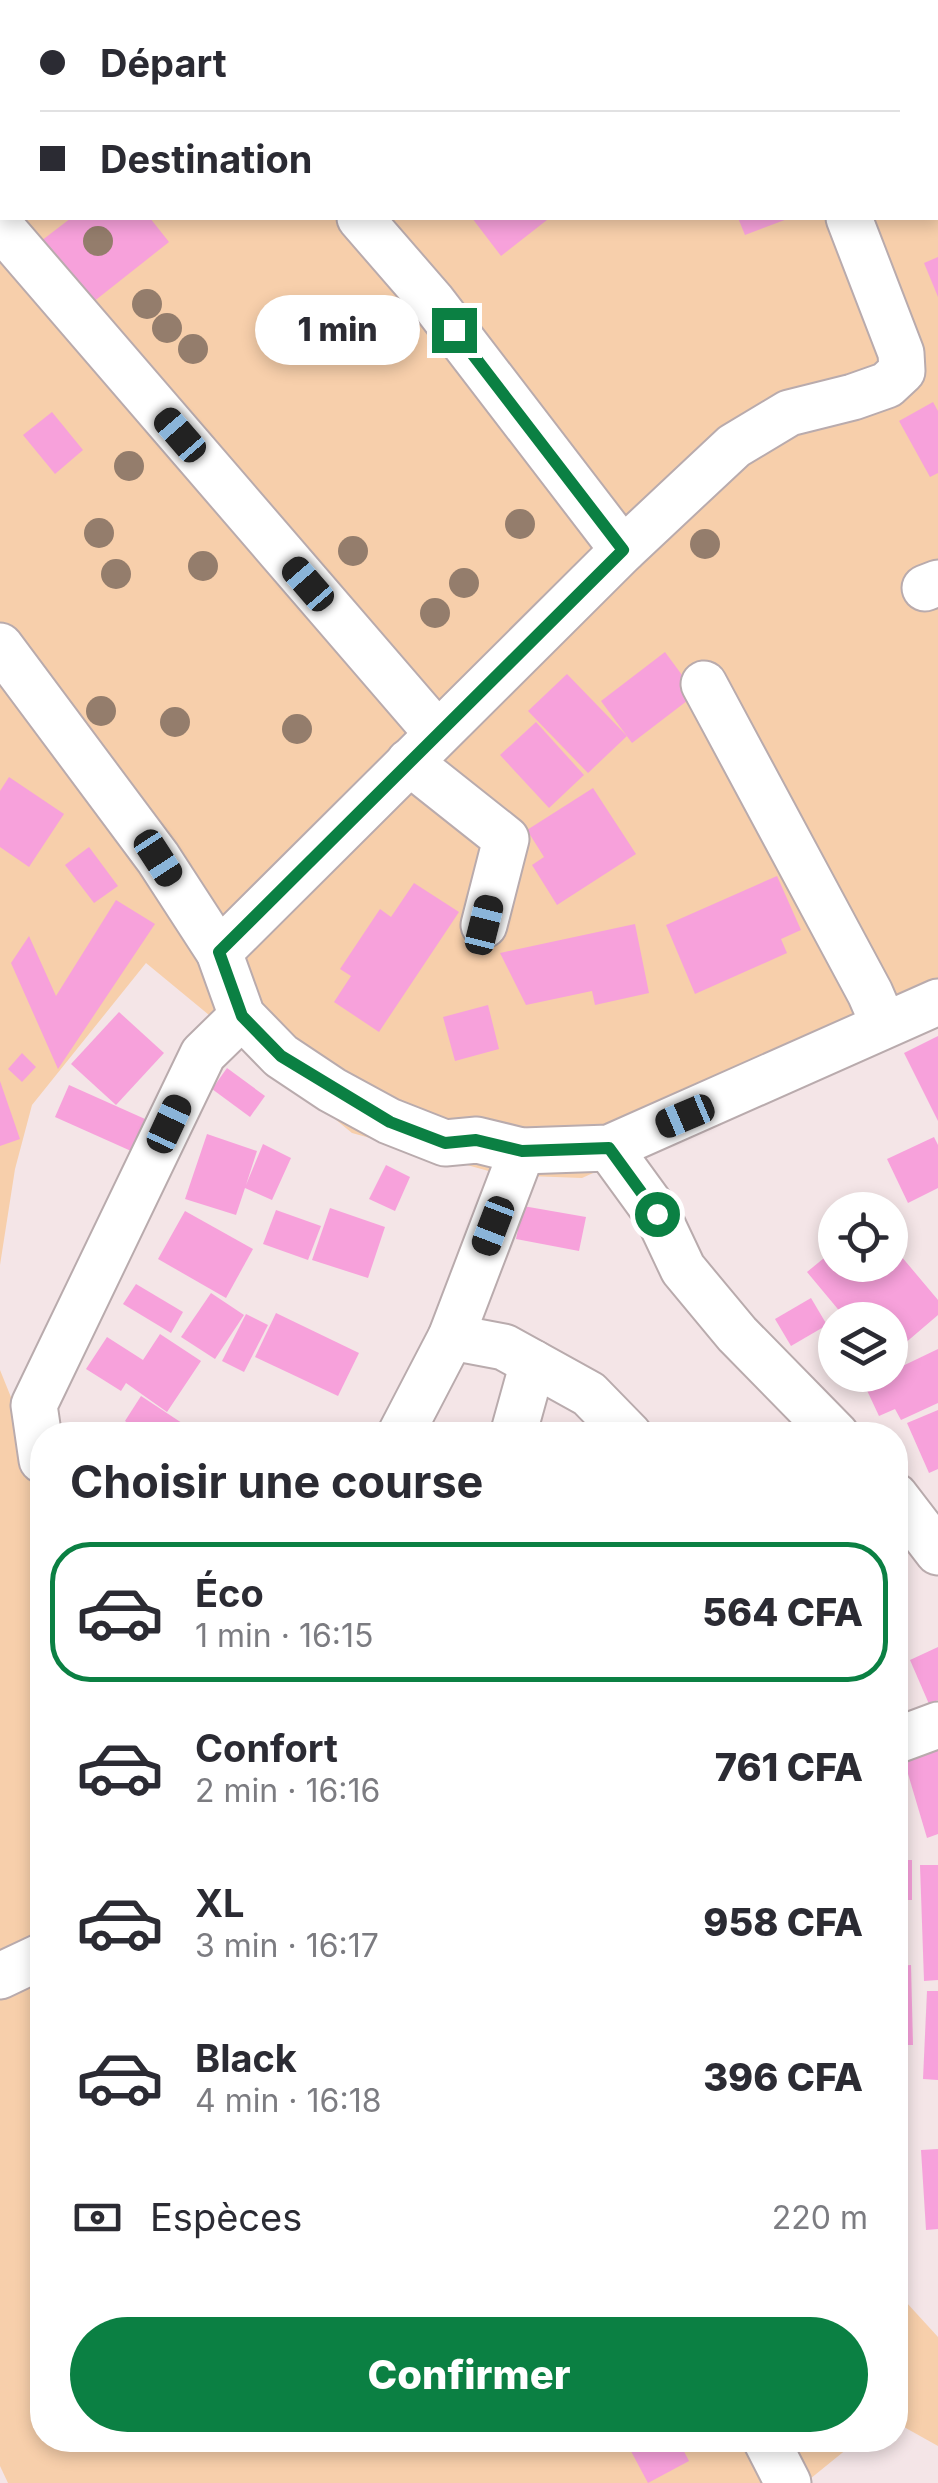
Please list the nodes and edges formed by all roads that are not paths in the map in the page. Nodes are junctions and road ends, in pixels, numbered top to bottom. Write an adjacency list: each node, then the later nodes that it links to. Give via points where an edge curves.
1 (362, 220): 4 (street)
2 (861, 221): 4 (street, via 902,371 887,385 853,398 789,412 734,446)
3 (0, 226): 7 (street)
4 (623, 550): 7 (street)
5 (0, 646): 9 (street, via 158,858)
6 (704, 684): 12 (street)
7 (423, 747): 8 (street, via 506,839); 9 (street)
8 (484, 925)
9 (219, 952): 11 (street)
10 (938, 1002): 12 (street)
11 (242, 1016): 14 (street, via 281,1056 390,1122 445,1143 476,1140); 17 (street, via 202,1054 34,1405)
12 (884, 1025): 13 (street)
13 (609, 1148): 14 (street); 21 (street, via 657,1214 683,1268)
14 (522, 1151): 15 (street)
15 (451, 1337): 16 (street, via 504,1347); 18 (street)
16 (533, 1362): 19 (street); 20 (street, via 589,1394)
17 (36, 1422)
18 (407, 1422)
19 (517, 1422)
20 (616, 1422)
21 (823, 1422)
22 (908, 1513): 23 (street)
23 (938, 1552)
24 (938, 1725): 25 (street)
25 (908, 1736)
26 (30, 1962): 27 (street)
27 (0, 1976)
28 (772, 2452): 29 (street)
29 (788, 2483)

